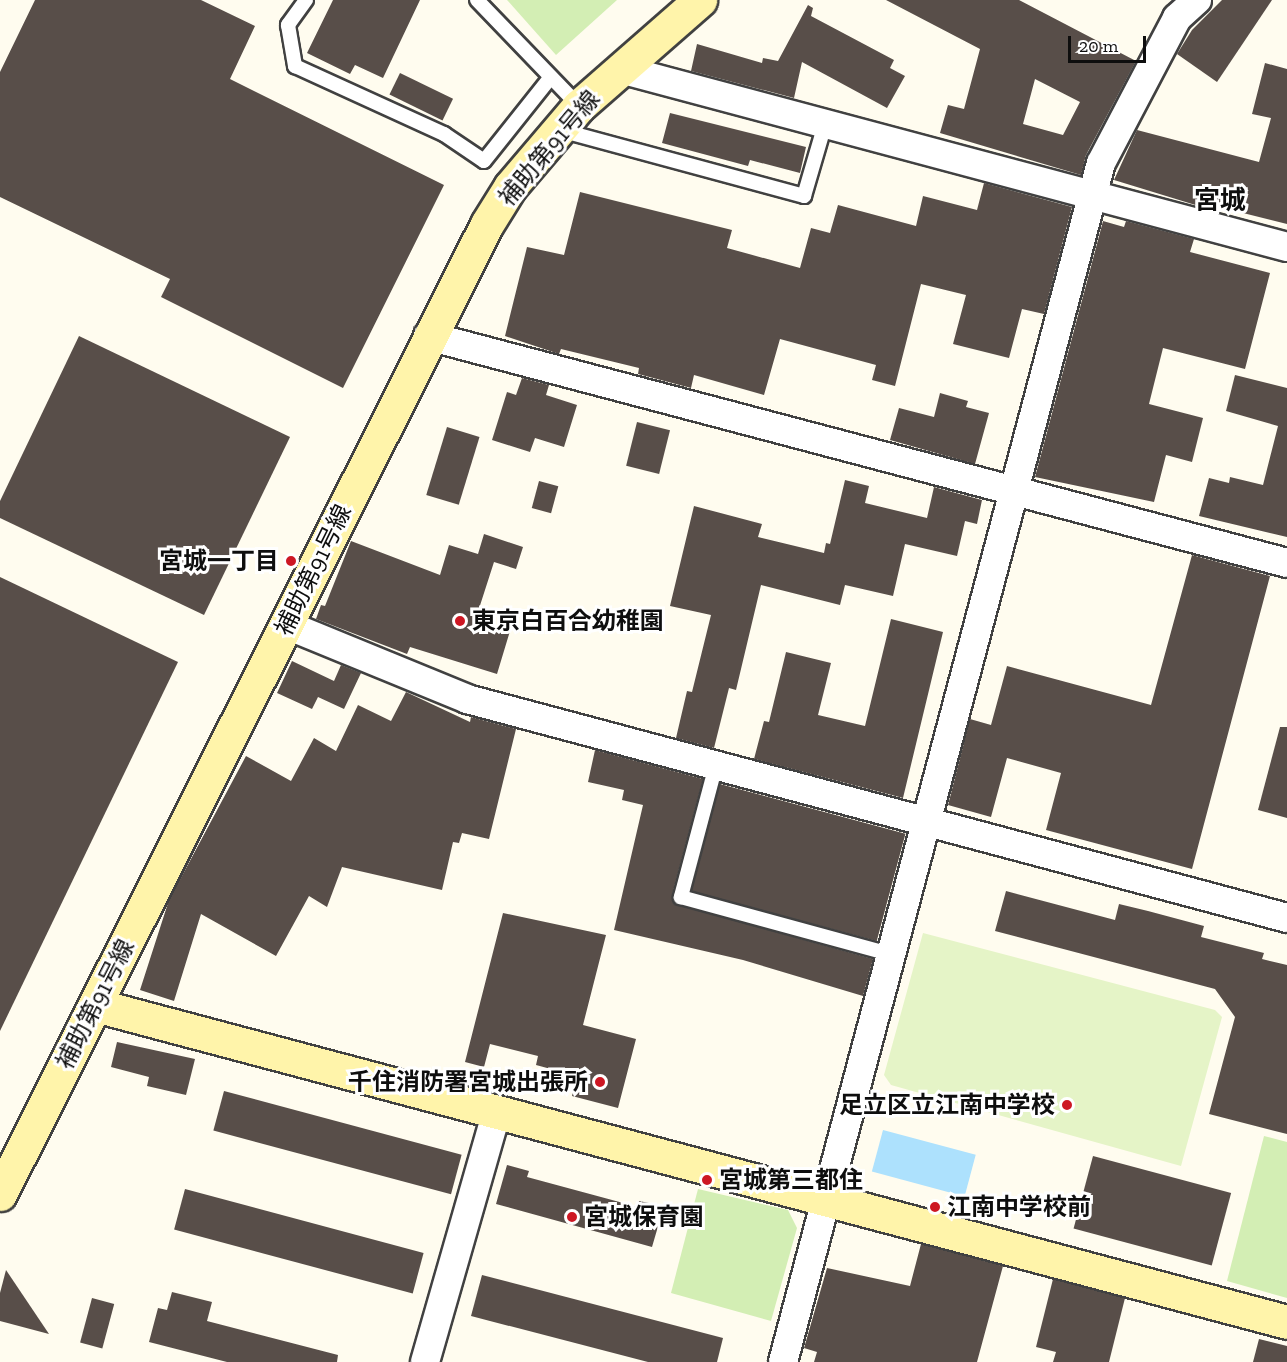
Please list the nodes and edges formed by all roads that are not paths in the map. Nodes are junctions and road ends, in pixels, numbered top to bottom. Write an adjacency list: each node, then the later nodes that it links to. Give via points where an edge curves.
1 (306, 0): 6 (lane, via 288,25 295,66 444,134 484,161)
2 (477, 0): 6 (lane)
3 (700, 0): 5 (street, 補助第91号線)
4 (1197, 0): 9 (street, via 1172,28 1101,163)
5 (620, 69): 7 (street, 補助第91号線); 8 (street)
6 (550, 78): 7 (lane)
7 (569, 118): 8 (lane, via 804,196); 11 (street, 補助第91号線, via 510,187)
8 (825, 124): 9 (street)
9 (1092, 195): 10 (street); 12 (street)
10 (1287, 247)
11 (429, 336): 12 (street); 14 (street, 補助第91号線)
12 (1015, 494): 13 (street); 16 (street)
13 (1287, 562)
14 (286, 625): 15 (street, via 467,699); 19 (street, 補助第91号線)
15 (716, 765): 16 (street); 18 (lane, via 681,897)
16 (924, 822): 17 (street); 18 (street)
17 (1287, 918)
18 (889, 954): 22 (street)
19 (95, 1005): 20 (street); 21 (street, 補助第91号線)
20 (497, 1111): 22 (street); 24 (street)
21 (0, 1194)
22 (825, 1199): 23 (street); 25 (street)
23 (1287, 1322)
24 (425, 1362)
25 (783, 1362)

